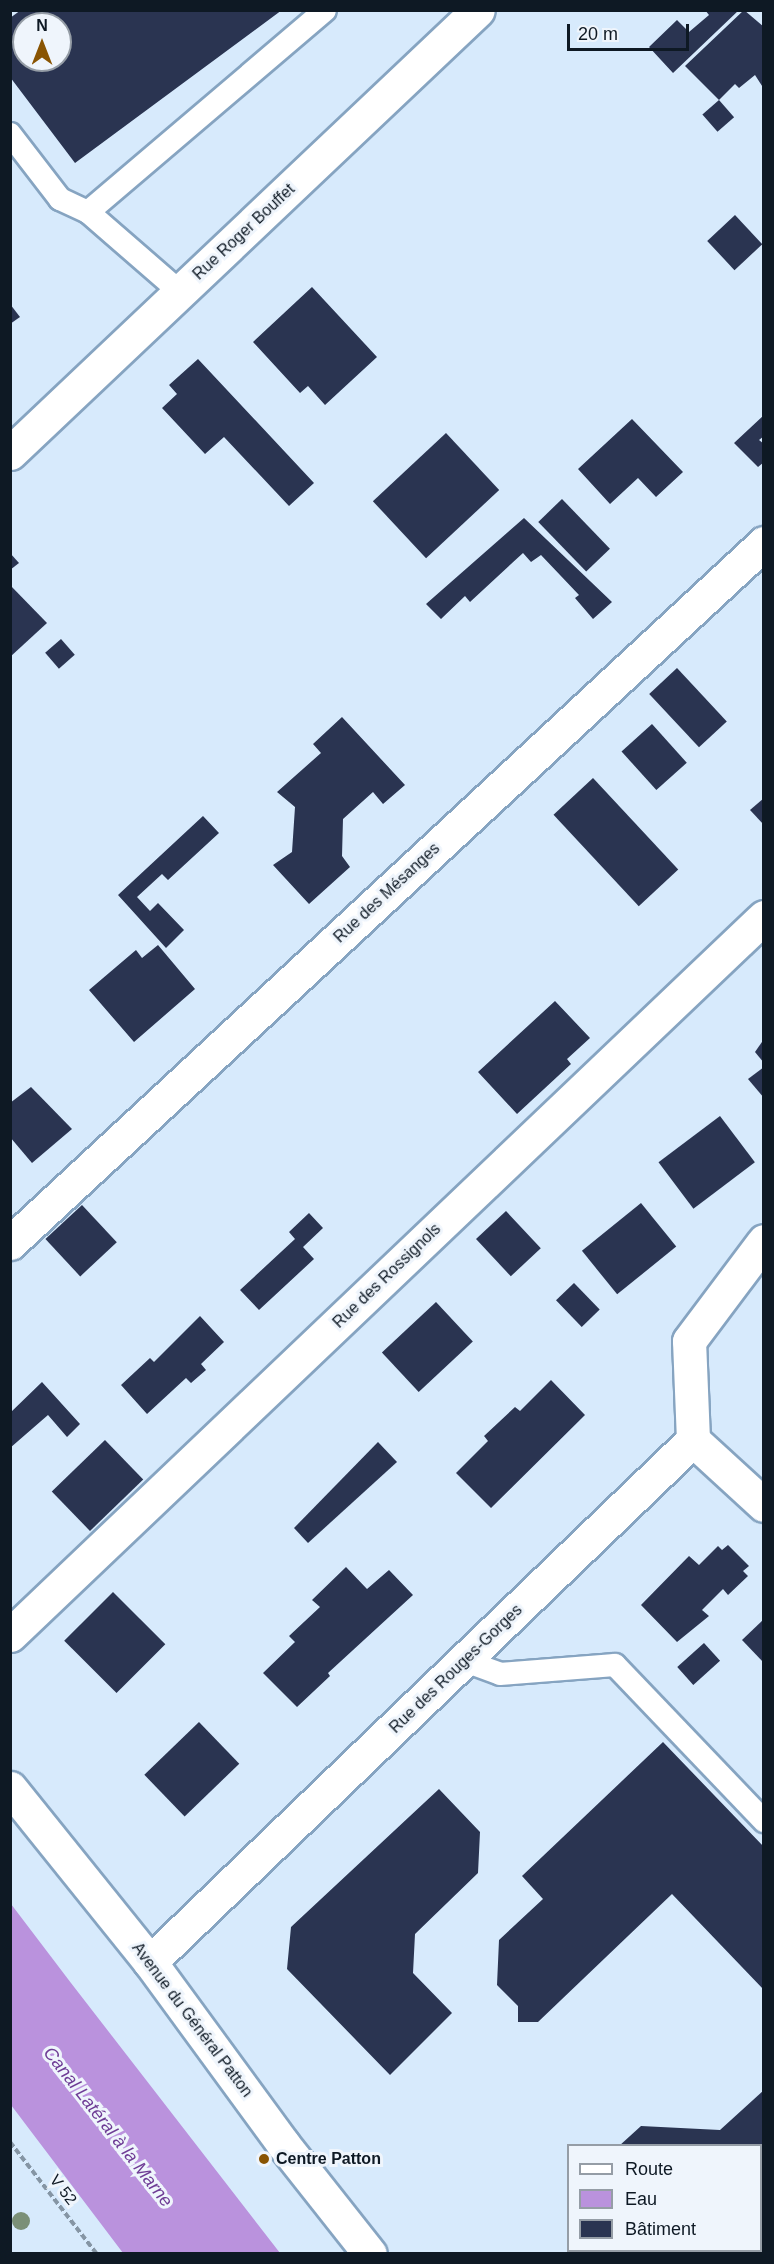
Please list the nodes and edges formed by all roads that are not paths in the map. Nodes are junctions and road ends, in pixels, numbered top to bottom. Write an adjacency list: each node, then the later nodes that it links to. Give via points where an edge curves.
1 (325, 10): 4 (lane)
2 (478, 10): 5 (street, Rue Roger Bouffet)
3 (10, 134): 4 (lane, via 60,199)
4 (88, 212): 5 (lane)
5 (180, 292): 6 (street, Rue Roger Bouffet)
6 (10, 453)
7 (764, 543): 10 (street, Rue des Mésanges)
8 (764, 917): 13 (street, Rue des Rossignols)
9 (764, 1241): 11 (street, via 689,1341)
10 (10, 1243)
11 (693, 1440): 12 (street); 14 (street, Rue des Rouges-Gorges)
12 (764, 1505)
13 (10, 1635)
14 (465, 1661): 16 (lane, via 500,1674 615,1665); 17 (street, Rue des Rouges-Gorges)
15 (10, 1788): 17 (street, Avenue du Général Patton)
16 (764, 1821)
17 (150, 1962): 18 (street, Avenue du Général Patton, via 283,2144)
18 (370, 2253)

